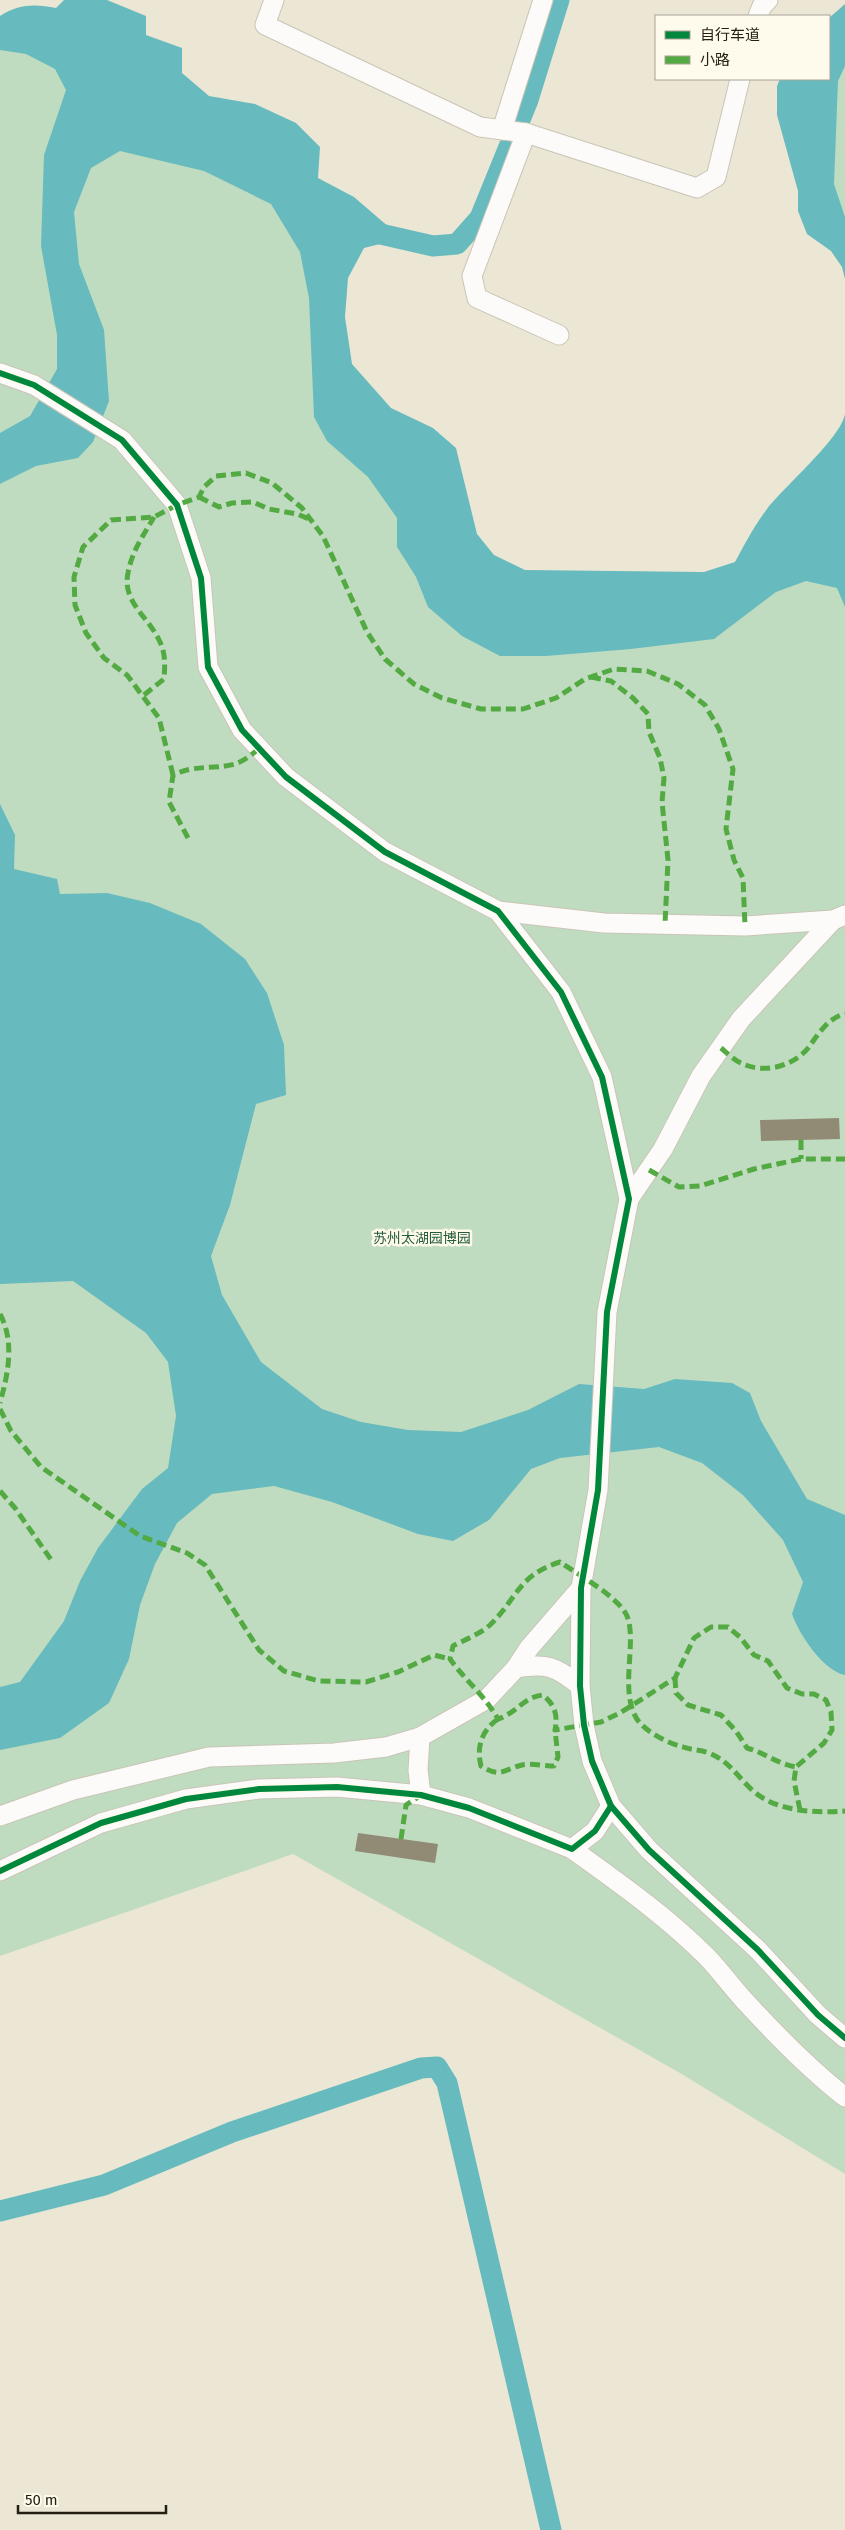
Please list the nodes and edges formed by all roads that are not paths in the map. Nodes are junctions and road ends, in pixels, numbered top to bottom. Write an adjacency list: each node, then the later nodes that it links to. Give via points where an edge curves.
1 (274, 0): 6 (street, via 265,25 480,127)
2 (543, 0): 6 (street)
3 (768, 0): 4 (street)
4 (758, 15)
5 (740, 80): 7 (street, via 716,176 698,188)
6 (502, 130): 7 (street)
7 (526, 133): 8 (street, via 472,276 477,298)
8 (559, 335)
9 (0, 373): 10 (street, via 34,385 122,440 177,505 201,578 208,667 242,730 286,777 384,852)
10 (498, 911): 11 (street, via 613,923 745,926); 12 (street, via 561,992 602,1077)
11 (839, 918): 12 (street, via 741,1019 701,1076 663,1149)
12 (630, 1199): 13 (street, via 607,1312 598,1490)
13 (581, 1588): 14 (street, via 529,1648); 15 (street)
14 (516, 1668): 15 (street, via 539,1664 562,1671); 16 (street, via 487,1699)
15 (580, 1686): 18 (street, via 592,1761)
16 (420, 1738): 17 (street, via 418,1770); 19 (street, via 386,1747 334,1753 209,1757 73,1790)
17 (422, 1795): 20 (street, via 469,1808); 21 (street, via 336,1787 259,1789 186,1800 101,1823)
18 (611, 1806): 20 (street, via 595,1831); 22 (street, via 649,1850 758,1950 818,2015)
19 (0, 1816)
20 (572, 1849): 23 (street, via 667,1918 708,1957 777,2035 817,2075)
21 (0, 1871)
22 (845, 2038)
23 (845, 2096)

